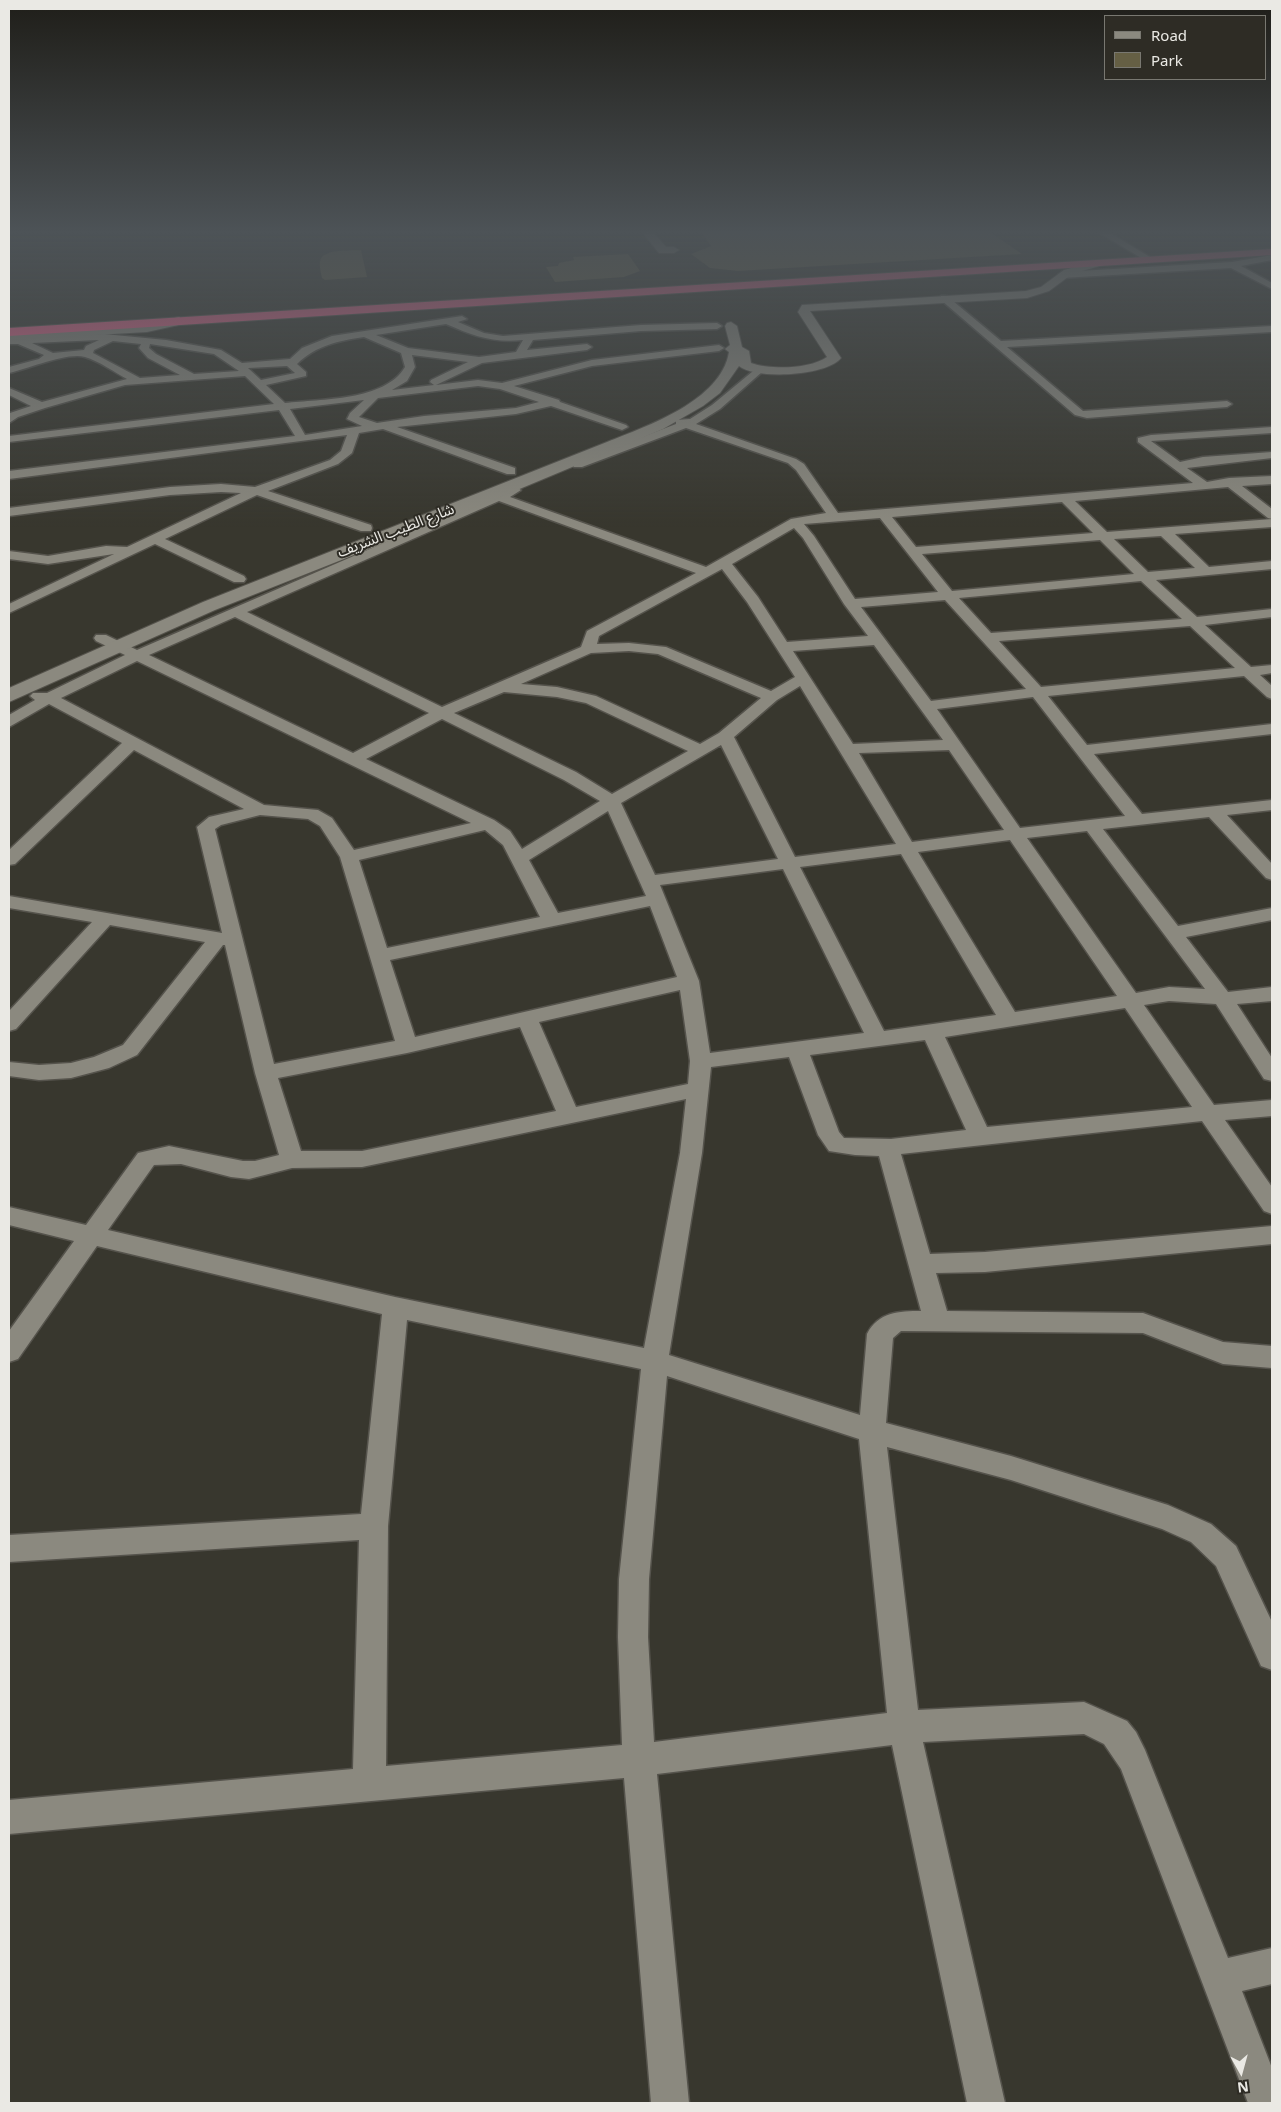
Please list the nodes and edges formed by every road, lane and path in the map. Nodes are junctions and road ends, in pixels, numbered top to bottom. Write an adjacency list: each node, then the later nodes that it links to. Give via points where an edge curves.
1 (104, 331): 11 (main road)
2 (389, 331): 10 (street)
3 (469, 331): 13 (street, via 487,338)
4 (612, 331): 13 (street)
5 (718, 331): 17 (main road, شارع الطيب الشريف)
6 (732, 331): 18 (main road)
7 (815, 331): 32 (main road, via 833,359 794,369)
8 (984, 331): 15 (street)
9 (1244, 331): 15 (street)
10 (365, 334): 20 (street, via 332,340); 22 (street)
11 (10, 337): 12 (street); 26 (street)
12 (111, 338): 14 (street); 24 (street)
13 (529, 338): 25 (street)
14 (147, 341): 23 (street); 33 (street, via 144,348 152,356)
15 (1001, 344): 42 (street, via 1083,415)
16 (598, 346): 25 (street)
17 (719, 348): 18 (main road); 36 (street, via 592,363); 50 (main road, شارع الطيب الشريف, via 714,368 689,395 662,411)
18 (737, 349): 32 (main road, via 744,352 745,365); 41 (main road, شارع الطيب الشريف, via 728,375 714,392)
19 (289, 350): 20 (street)
20 (306, 350): 27 (street, via 297,360)
21 (236, 351): 23 (street)
22 (406, 351): 28 (street); 39 (street, via 414,367 403,379)
23 (217, 352): 30 (street)
24 (87, 353): 26 (street); 34 (street)
25 (520, 354): 28 (street)
26 (50, 356): 31 (street)
27 (289, 362): 30 (street); 35 (street, via 302,374)
28 (476, 362): 29 (street); 37 (street)
29 (443, 366)
30 (244, 369): 33 (street); 35 (street)
31 (9, 370)
32 (758, 370): 45 (street)
33 (190, 376): 34 (street)
34 (137, 380): 43 (street, via 108,385)
35 (259, 384): 44 (street)
36 (502, 386): 37 (street, via 470,384); 40 (street)
37 (417, 390): 39 (street)
38 (9, 391): 43 (street)
39 (374, 396): 44 (street); 49 (street, via 353,419)
40 (555, 402): 49 (street, via 522,410); 50 (street)
41 (697, 404): 45 (main road); 46 (main road, شارع الطيب الشريف)
42 (1226, 404)
43 (41, 406): 47 (street, via 14,415)
44 (283, 407): 53 (street); 54 (street)
45 (716, 407): 48 (street)
46 (670, 419): 48 (street); 61 (main road, شارع الطيب الشريف)
47 (9, 420)
48 (686, 424): 61 (street); 67 (street, via 792,461 800,467)
49 (383, 427): 52 (street); 61 (street)
50 (622, 427): 61 (main road, شارع الطيب الشريف)
51 (1272, 430): 56 (street, via 1142,440)
52 (354, 432): 54 (street); 62 (street, via 346,453 339,459)
53 (9, 439)
54 (302, 439): 57 (street, via 170,451 139,464)
55 (1272, 455): 56 (street)
56 (1178, 466): 60 (street)
57 (9, 475)
58 (1272, 480): 59 (street)
59 (1230, 482): 60 (street); 66 (street)
60 (1202, 484): 63 (street)
61 (506, 485): 70 (main road, شارع الطيب الشريف, via 485,481); 81 (street); 88 (street); 94 (main road, شارع الطيب الشريف, via 241,591)
62 (256, 491): 64 (street, via 146,489); 70 (street); 73 (street)
63 (1066, 499): 65 (street); 72 (street)
64 (9, 512)
65 (883, 514): 67 (street); 74 (street)
66 (1272, 515)
67 (835, 516): 68 (street)
68 (795, 522): 77 (street); 86 (street, via 808,536)
69 (1272, 523): 71 (street)
70 (366, 528): 84 (main road, شارع الطيب الشريف)
71 (1165, 532): 72 (street); 80 (street)
72 (1104, 536): 74 (street); 82 (street)
73 (156, 540): 75 (street); 84 (street)
74 (915, 551): 85 (street)
75 (131, 552): 76 (street, via 108,549 47,560); 87 (street)
76 (9, 554)
77 (724, 563): 81 (street); 95 (street, via 753,600)
78 (1272, 565): 79 (street)
79 (1258, 566): 80 (street); 83 (street)
80 (1206, 571): 82 (street)
81 (707, 572): 96 (street, via 592,634)
82 (1146, 578): 85 (street); 90 (street)
83 (1272, 578)
84 (239, 579): 91 (main road, شارع الطيب الشريف)
85 (948, 595): 86 (street); 92 (street)
86 (851, 604): 93 (street)
87 (10, 607)
88 (235, 612): 97 (street); 108 (street)
89 (1272, 613): 90 (street)
90 (1192, 622): 92 (street); 99 (street)
91 (100, 638): 94 (street); 102 (main road, شارع الطيب الشريف)
92 (986, 638): 103 (street)
93 (876, 640): 95 (street); 107 (street)
94 (116, 646): 97 (street); 102 (main road, شارع الطيب الشريف)
95 (782, 647): 100 (street)
96 (588, 649): 101 (street); 105 (street, via 629,647 661,650)
97 (137, 655): 106 (street); 117 (street)
98 (1272, 669): 99 (street)
99 (1247, 671): 103 (street); 104 (street)
100 (802, 679): 105 (street); 114 (street)
101 (500, 687): 108 (street); 115 (street, via 591,698)
102 (10, 690): 106 (street)
103 (1036, 692): 107 (street); 116 (street)
104 (1272, 694)
105 (772, 696): 111 (street)
106 (49, 698): 109 (street); 112 (street)
107 (927, 706): 113 (street)
108 (442, 713): 117 (street); 118 (street, via 570,776)
109 (9, 722)
110 (1272, 729): 116 (street)
111 (724, 736): 115 (street); 130 (street)
112 (133, 742): 120 (street); 129 (street)
113 (952, 745): 114 (street); 125 (street)
114 (848, 749): 126 (street)
115 (700, 750): 118 (street)
116 (1082, 751): 122 (street)
117 (352, 760): 123 (street)
118 (612, 801): 128 (street); 132 (street)
119 (1272, 805): 121 (street)
120 (260, 810): 127 (street, via 320,817); 138 (street, via 215,821 205,830)
121 (1214, 812): 122 (street); 131 (street)
122 (1138, 820): 124 (street)
123 (488, 824): 127 (street); 128 (street, via 504,835)
124 (1091, 825): 125 (street); 137 (street)
125 (1015, 834): 126 (street); 143 (street)
126 (905, 848): 130 (street); 145 (street)
127 (349, 857): 139 (street)
128 (518, 859): 136 (street)
129 (9, 860)
130 (787, 862): 132 (street); 148 (street)
131 (1272, 874)
132 (653, 890): 136 (street); 140 (street)
133 (9, 902): 135 (street)
134 (1272, 914): 137 (street)
135 (105, 919): 138 (street); 146 (street)
136 (551, 919): 139 (street)
137 (1175, 933): 142 (street)
138 (225, 939): 151 (street, via 130,1050 113,1059 46,1073); 152 (street)
139 (378, 956): 149 (street)
140 (689, 981): 144 (street); 154 (street)
141 (1272, 994): 142 (street)
142 (1223, 999): 143 (street, via 1200,994 1169,994); 153 (street)
143 (1133, 1001): 145 (street); 156 (street)
144 (527, 1018): 149 (street); 157 (street)
145 (1008, 1018): 147 (street)
146 (9, 1024)
147 (932, 1032): 148 (street); 158 (street)
148 (876, 1038): 150 (street)
149 (406, 1046): 152 (street)
150 (797, 1049): 154 (street); 159 (street, via 832,1141 846,1146)
151 (9, 1069)
152 (266, 1073): 160 (street)
153 (1272, 1074)
154 (699, 1075): 157 (street); 170 (street, via 690,1153)
155 (1272, 1108): 156 (street)
156 (1209, 1113): 158 (street); 161 (street)
157 (569, 1116): 160 (street, via 362,1159)
158 (980, 1136): 159 (street)
159 (888, 1147): 165 (street)
160 (292, 1160): 163 (street, via 251,1171 165,1154 155,1155 146,1159)
161 (1272, 1205)
162 (9, 1216): 163 (street)
163 (92, 1235): 166 (street); 168 (street)
164 (1272, 1235): 165 (street, via 985,1262)
165 (921, 1264): 167 (street)
166 (395, 1307): 170 (street); 172 (street)
167 (937, 1321): 169 (street, via 1143,1323 1173,1332 1209,1349 1242,1356); 171 (street, via 899,1321 880,1334)
168 (9, 1351)
169 (1272, 1357)
170 (655, 1361): 171 (street); 176 (street, via 634,1579 633,1637)
171 (872, 1431): 174 (street, via 1011,1468 1168,1518 1201,1533 1226,1556); 175 (street)
172 (374, 1526): 173 (street); 177 (street)
173 (9, 1548)
174 (1272, 1655)
175 (904, 1727): 176 (street); 180 (street, via 1084,1718 1112,1728 1125,1742 1134,1761); 182 (street)
176 (639, 1760): 177 (street); 181 (street)
177 (369, 1783): 178 (street)
178 (9, 1817)
179 (1272, 1966): 180 (street)
180 (1220, 1978): 183 (street)
181 (670, 2103)
182 (986, 2103)
183 (1266, 2103)

